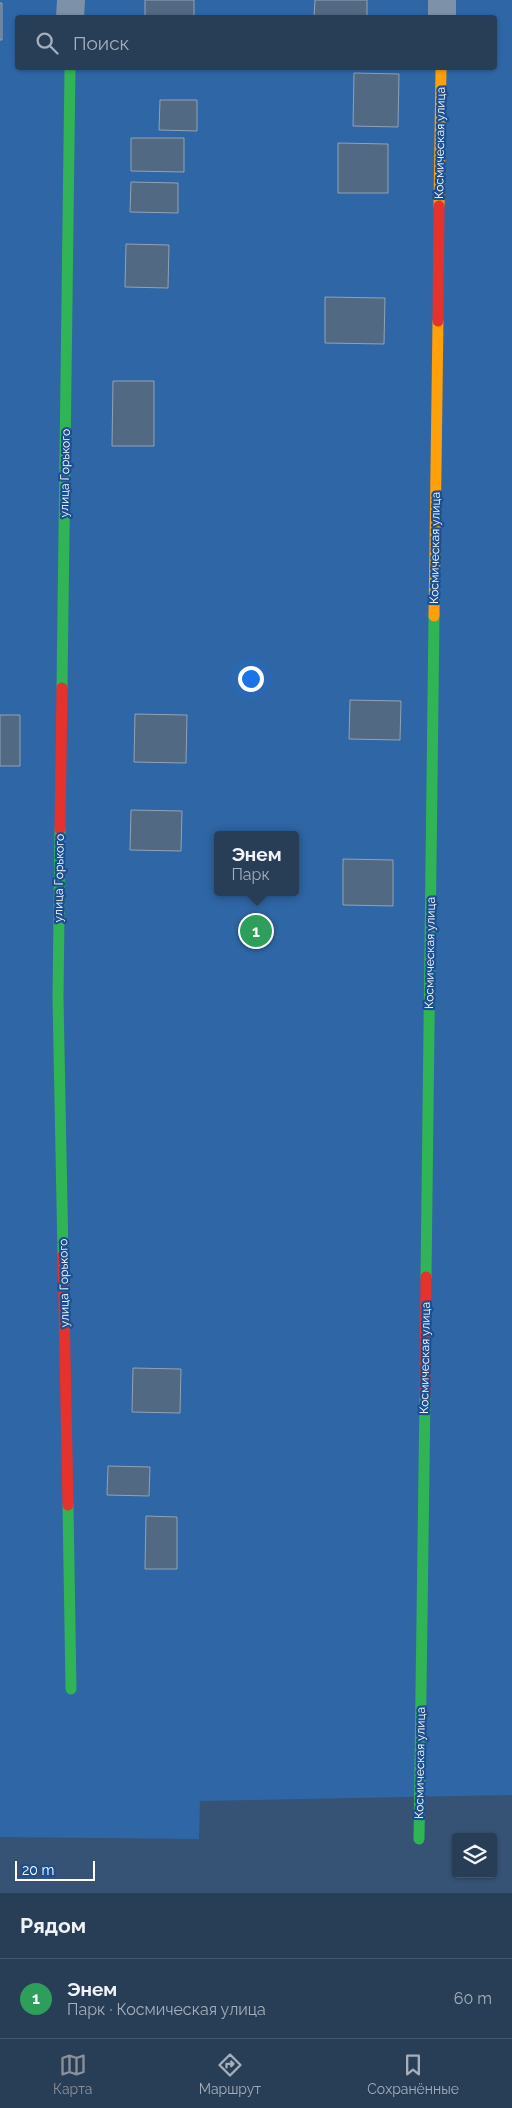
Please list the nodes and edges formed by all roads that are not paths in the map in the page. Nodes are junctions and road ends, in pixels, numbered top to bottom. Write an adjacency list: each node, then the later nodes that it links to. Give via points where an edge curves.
1 (71, 0): 3 (street)
2 (442, 0): 4 (street)
3 (70, 15)
4 (442, 15)
5 (70, 70): 7 (street, улица Горького, via 58,998)
6 (441, 70): 8 (street, Космическая улица)
7 (71, 1689)
8 (419, 1839)

